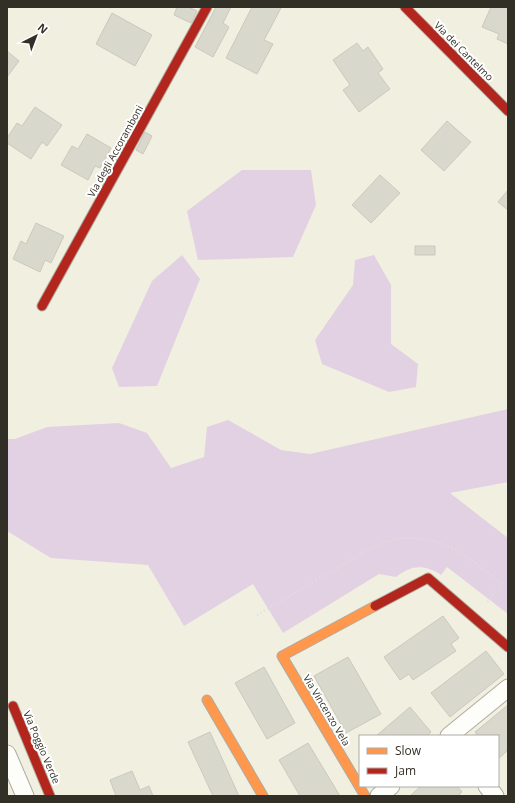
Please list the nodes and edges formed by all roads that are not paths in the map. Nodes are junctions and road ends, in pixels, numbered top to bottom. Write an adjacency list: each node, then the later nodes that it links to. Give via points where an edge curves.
1 (207, 7): 4 (street, Via degli Accoramboni)
2 (405, 7): 3 (street, Via dei Cantelmo)
3 (508, 111)
4 (42, 306)
5 (508, 647): 11 (street, Via Vincenzo Vela, via 428,578 282,656)
6 (508, 688): 9 (street)
7 (208, 700): 17 (street)
8 (13, 706): 16 (street, Via Poggio Verde)
9 (450, 735)
10 (7, 754): 15 (street)
11 (359, 786)
12 (360, 787): 18 (street, Via Vincenzo Vela)
13 (390, 787): 19 (street)
14 (488, 787): 20 (street)
15 (25, 796)
16 (50, 796)
17 (264, 796)
18 (365, 796)
19 (379, 796)
20 (495, 796)

